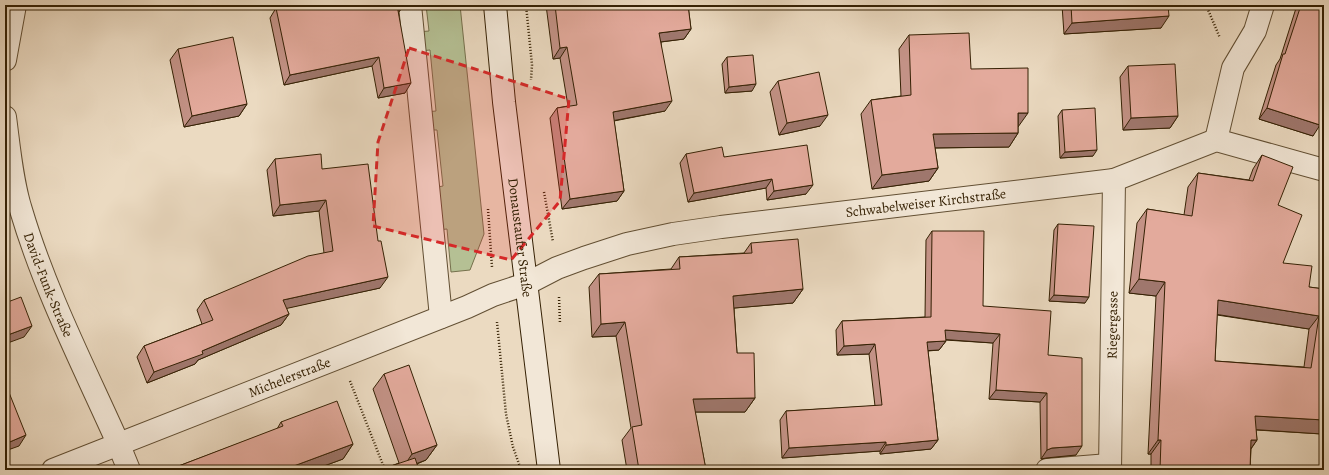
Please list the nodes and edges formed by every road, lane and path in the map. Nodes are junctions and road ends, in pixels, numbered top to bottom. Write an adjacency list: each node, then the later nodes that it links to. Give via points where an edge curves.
1 (15, 5): 6 (street)
2 (410, 5): 17 (street)
3 (495, 5): 15 (street, Donaustaufer Straße)
4 (526, 5): 7 (path, via 532,65)
5 (1263, 5): 9 (street, via 1255,31 1233,68)
6 (5, 60)
7 (530, 85)
8 (5, 117): 19 (street, David-Funk-Straße, via 20,209 43,276)
9 (1216, 140): 10 (street); 11 (street, Schwabelweiser Kirchstraße)
10 (1324, 170)
11 (1114, 180): 14 (street, Schwabelweiser Kirchstraße, via 673,234 628,244); 20 (street, Riegergasse)
12 (544, 189): 14 (path)
13 (488, 208): 16 (path)
14 (557, 268): 15 (street, Schwabelweiser Kirchstraße)
15 (526, 284): 16 (street, Michelerstraße); 25 (street, Donaustaufer Straße)
16 (493, 295): 17 (street, Michelerstraße); 24 (path, via 500,336 506,414)
17 (441, 317): 18 (street, Michelerstraße)
18 (341, 357): 19 (street, Michelerstraße); 23 (path)
19 (118, 443): 21 (street, Michelerstraße); 22 (street, David-Funk-Straße)
20 (1110, 468): 26 (street)
21 (53, 470)
22 (129, 470)
23 (385, 470)
24 (521, 470)
25 (550, 470)
26 (1047, 470)

